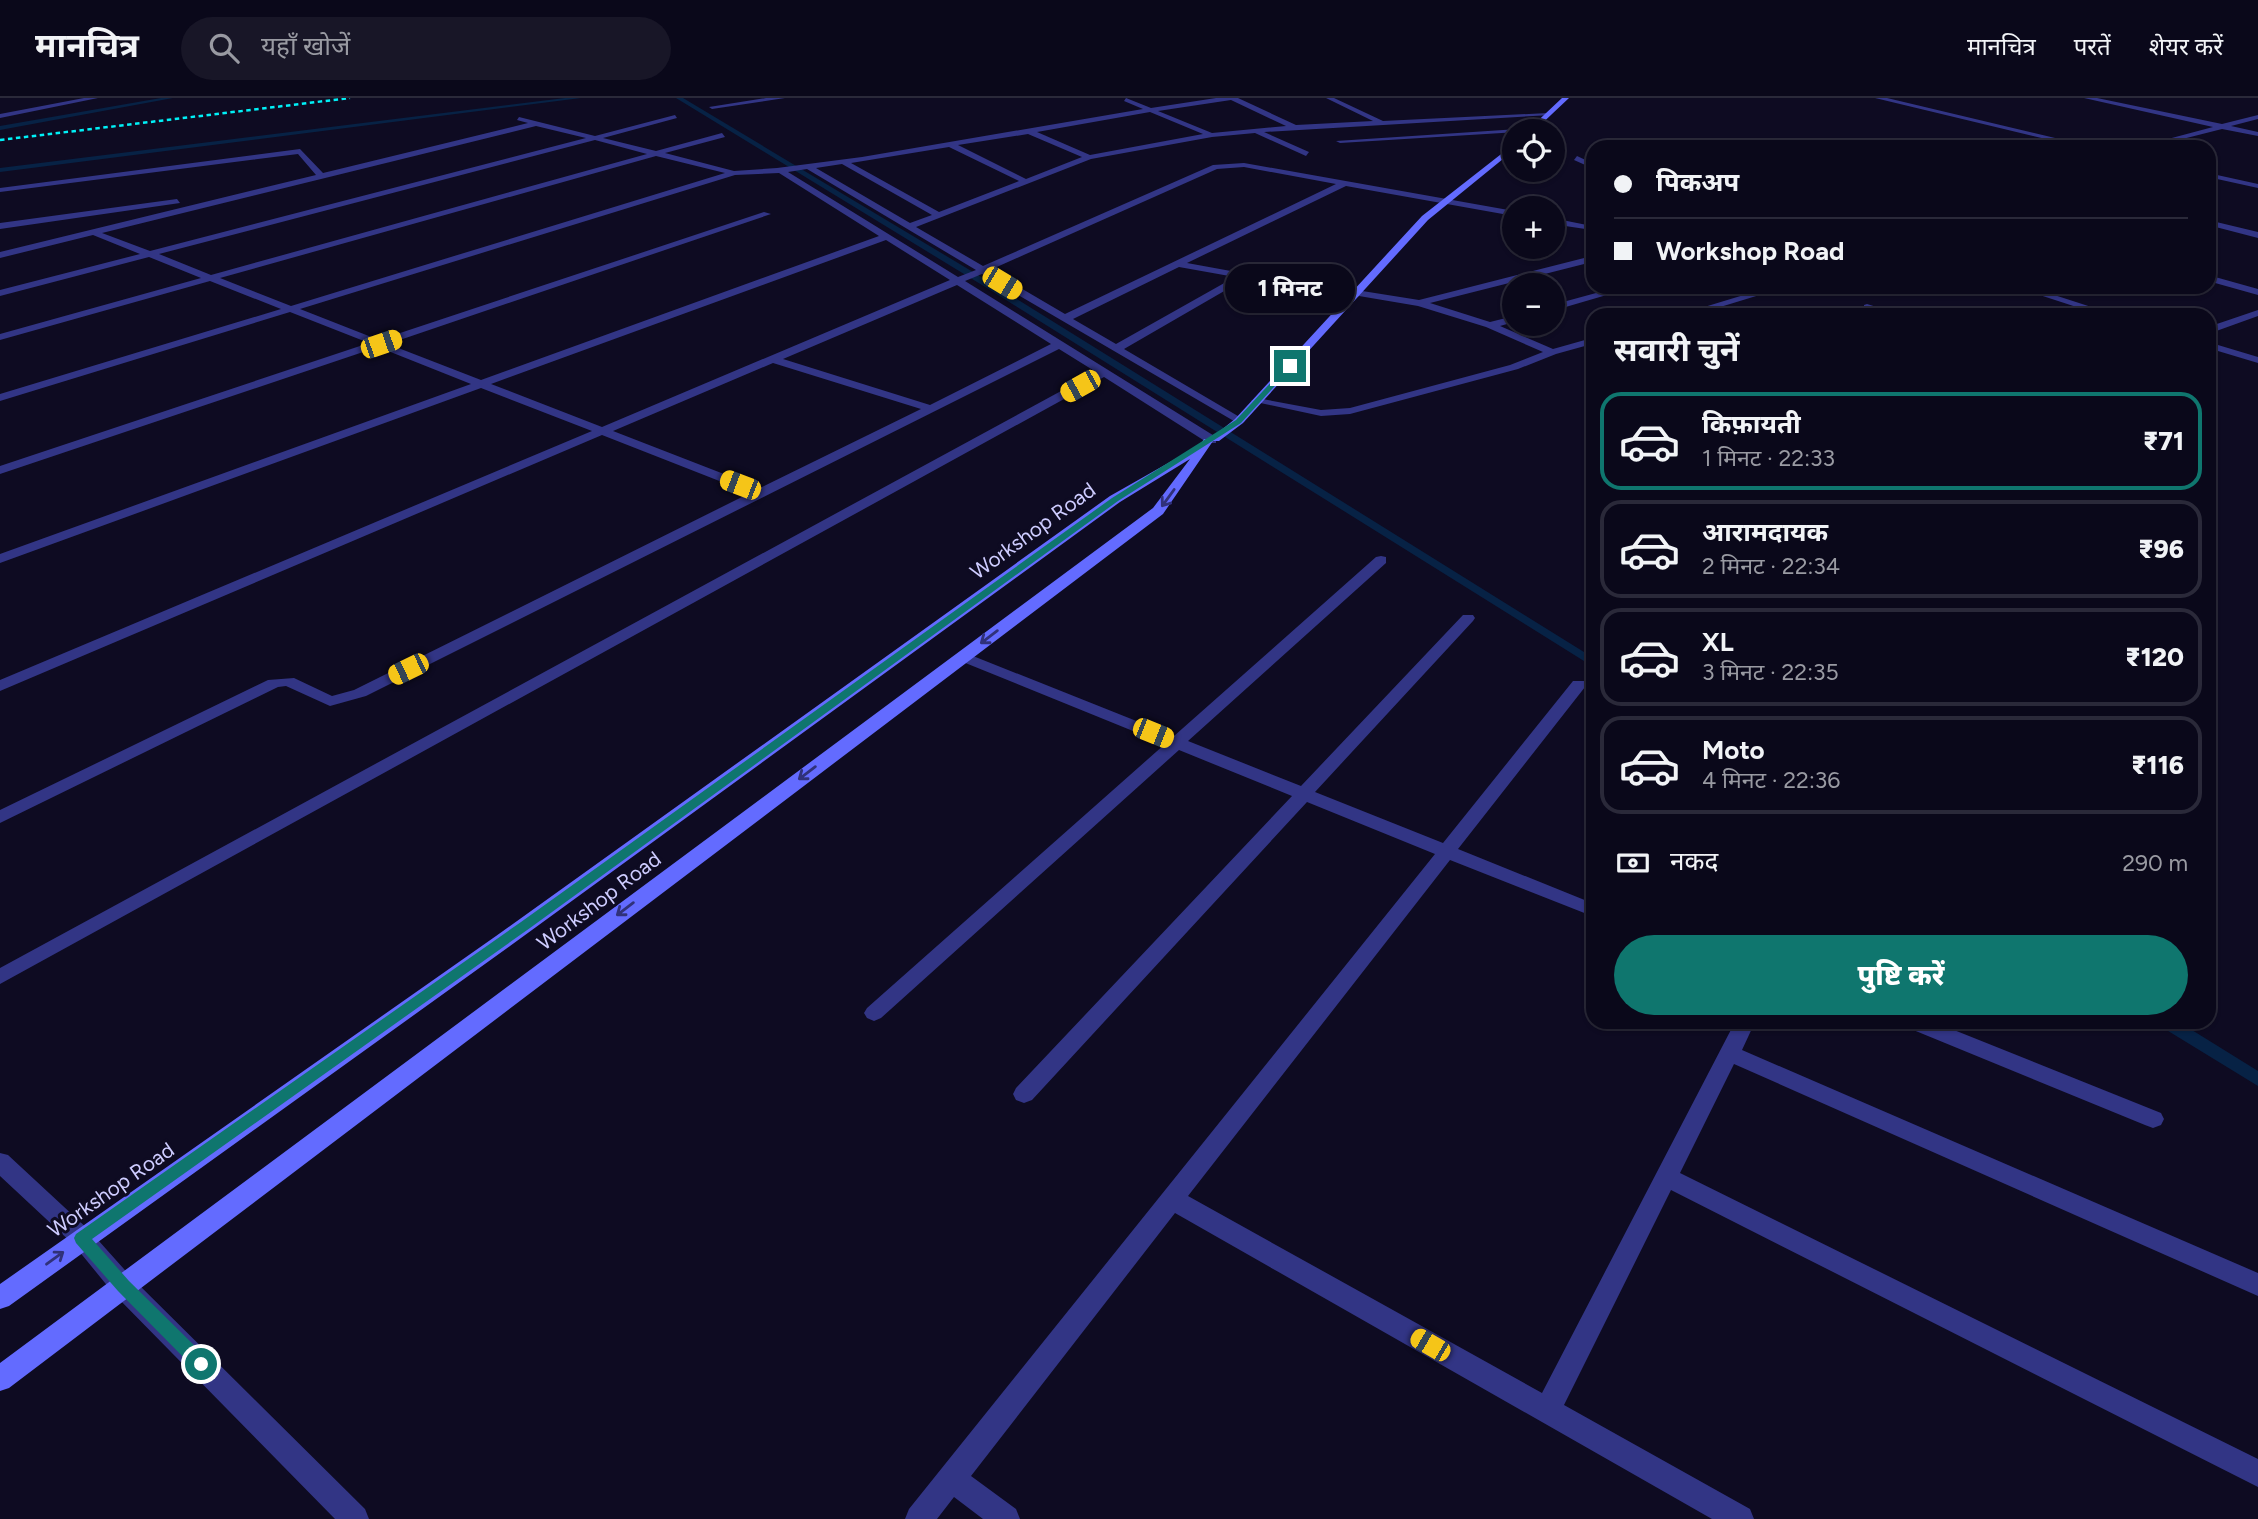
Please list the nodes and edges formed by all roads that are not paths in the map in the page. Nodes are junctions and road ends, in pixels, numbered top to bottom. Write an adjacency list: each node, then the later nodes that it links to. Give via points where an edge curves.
1 (95, 98): 12 (street)
2 (782, 98): 9 (street)
3 (1232, 98): 10 (street); 20 (street)
4 (1329, 98): 18 (street)
5 (1566, 98): 11 (main road)
6 (1878, 98): 28 (street)
7 (2087, 98): 19 (street)
8 (1126, 100): 10 (street)
9 (712, 107)
10 (1148, 109): 22 (street); 26 (street)
11 (1548, 115): 15 (main road); 18 (street)
12 (0, 116)
13 (675, 117): 27 (street)
14 (2258, 117): 19 (street)
15 (1543, 119)
16 (519, 120): 17 (street)
17 (535, 123): 27 (street); 42 (street)
18 (1382, 123): 20 (street)
19 (2221, 126): 24 (street); 29 (street)
20 (1295, 127): 21 (street)
21 (1254, 131): 26 (street); 33 (street)
22 (1031, 132): 31 (street); 35 (street)
23 (1502, 132): 30 (street)
24 (2258, 134)
25 (722, 135): 32 (street)
26 (1212, 135): 35 (street)
27 (595, 138): 32 (street); 62 (street)
28 (2060, 140)
29 (2168, 140)
30 (1340, 141)
31 (951, 145): 37 (street); 44 (street)
32 (657, 154): 41 (street); 67 (street)
33 (1306, 154)
34 (1502, 156): 49 (main road, Workshop Road)
35 (1089, 158): 44 (street)
36 (1577, 158): 38 (street)
37 (843, 162): 39 (street); 52 (street)
38 (1586, 163)
39 (805, 167): 40 (street); 56 (street)
40 (785, 169): 41 (street); 60 (street)
41 (734, 173): 81 (street)
42 (321, 176): 47 (street, via 300,151); 48 (street)
43 (2216, 177): 46 (street)
44 (1026, 182): 52 (street)
45 (1343, 184): 49 (street); 64 (street); 65 (street, via 1244,165 1216,167)
46 (2258, 186)
47 (0, 190)
48 (246, 195): 55 (street); 58 (street)
49 (1444, 202): 50 (street); 74 (main road, Workshop Road)
50 (1502, 212)
51 (767, 214): 89 (street)
52 (938, 215): 56 (street)
53 (1565, 223): 57 (street)
54 (2216, 224): 59 (street)
55 (0, 226)
56 (908, 227): 65 (street)
57 (1586, 227)
58 (93, 232): 61 (street); 62 (street)
59 (2258, 235)
60 (886, 237): 65 (street); 97 (street)
61 (0, 255)
62 (152, 255): 67 (street); 70 (street)
63 (1586, 261): 75 (street)
64 (1178, 264): 66 (street); 83 (street)
65 (970, 276): 83 (street); 90 (street); 94 (street)
66 (1244, 276): 74 (street); 92 (street)
67 (212, 278): 81 (street); 87 (street)
68 (2216, 280): 69 (street)
69 (2258, 292)
70 (0, 293)
71 (1603, 294): 76 (street)
72 (1756, 294): 78 (street)
73 (2043, 294): 80 (street)
74 (1355, 295): 75 (street); 99 (main road, Workshop Road)
75 (1419, 303): 85 (street)
76 (1565, 304)
77 (1867, 307): 79 (street)
78 (1708, 308)
79 (1870, 308)
80 (2088, 308)
81 (291, 309): 89 (street); 98 (street)
82 (2258, 313): 86 (street)
83 (1064, 319): 92 (street)
84 (1502, 322): 85 (street)
85 (1490, 325): 93 (street)
86 (2216, 328)
87 (0, 337)
88 (1586, 343): 93 (street)
89 (381, 344): 97 (street); 104 (street)
90 (1060, 344): 96 (street); 100 (street)
91 (2216, 347): 95 (street)
92 (1115, 349): 101 (street)
93 (1552, 352): 99 (street, via 1514,367 1350,411 1321,413)
94 (773, 359): 100 (street); 102 (street)
95 (2258, 360)
96 (1105, 373): 103 (street); 117 (street)
97 (481, 383): 102 (street); 106 (street)
98 (0, 398)
99 (1257, 401): 101 (main road, Workshop Road)
100 (932, 409): 105 (street)
101 (1236, 424): 103 (main road, Workshop Road)
102 (604, 431): 105 (street); 111 (street)
103 (1212, 440): 109 (main road, Workshop Road, one-way to 109, via 1158,512); 127 (main road, Workshop Road, via 1115,499)
104 (0, 470)
105 (763, 494): 114 (street, via 360,693 330,701 288,681 274,683)
106 (0, 559)
107 (1381, 560): 112 (street)
108 (1468, 618): 113 (street)
109 (963, 657): 112 (street); 128 (main road, Workshop Road, one-way to 128)
110 (1578, 684): 115 (street)
111 (0, 686)
112 (1176, 743): 113 (street); 118 (street)
113 (1304, 794): 115 (street); 122 (street)
114 (0, 817)
115 (1447, 851): 116 (street); 126 (street)
116 (1586, 908)
117 (0, 977)
118 (874, 1013)
119 (1741, 1029): 121 (street)
120 (1930, 1029): 123 (street)
121 (1729, 1053): 125 (street); 129 (street)
122 (1024, 1094)
123 (2153, 1119)
124 (0, 1163): 127 (street)
125 (1667, 1177): 132 (street); 133 (street)
126 (1172, 1199): 132 (street); 134 (street)
127 (82, 1238): 128 (street); 130 (main road, Workshop Road, one-way to 127)
128 (123, 1286): 131 (main road, Workshop Road); 135 (street)
129 (2258, 1286)
130 (0, 1298)
131 (0, 1379)
132 (1547, 1411): 138 (street)
133 (2258, 1473)
134 (952, 1479): 136 (street); 137 (street)
135 (355, 1519)
136 (919, 1519)
137 (1006, 1519)
138 (1740, 1519)

